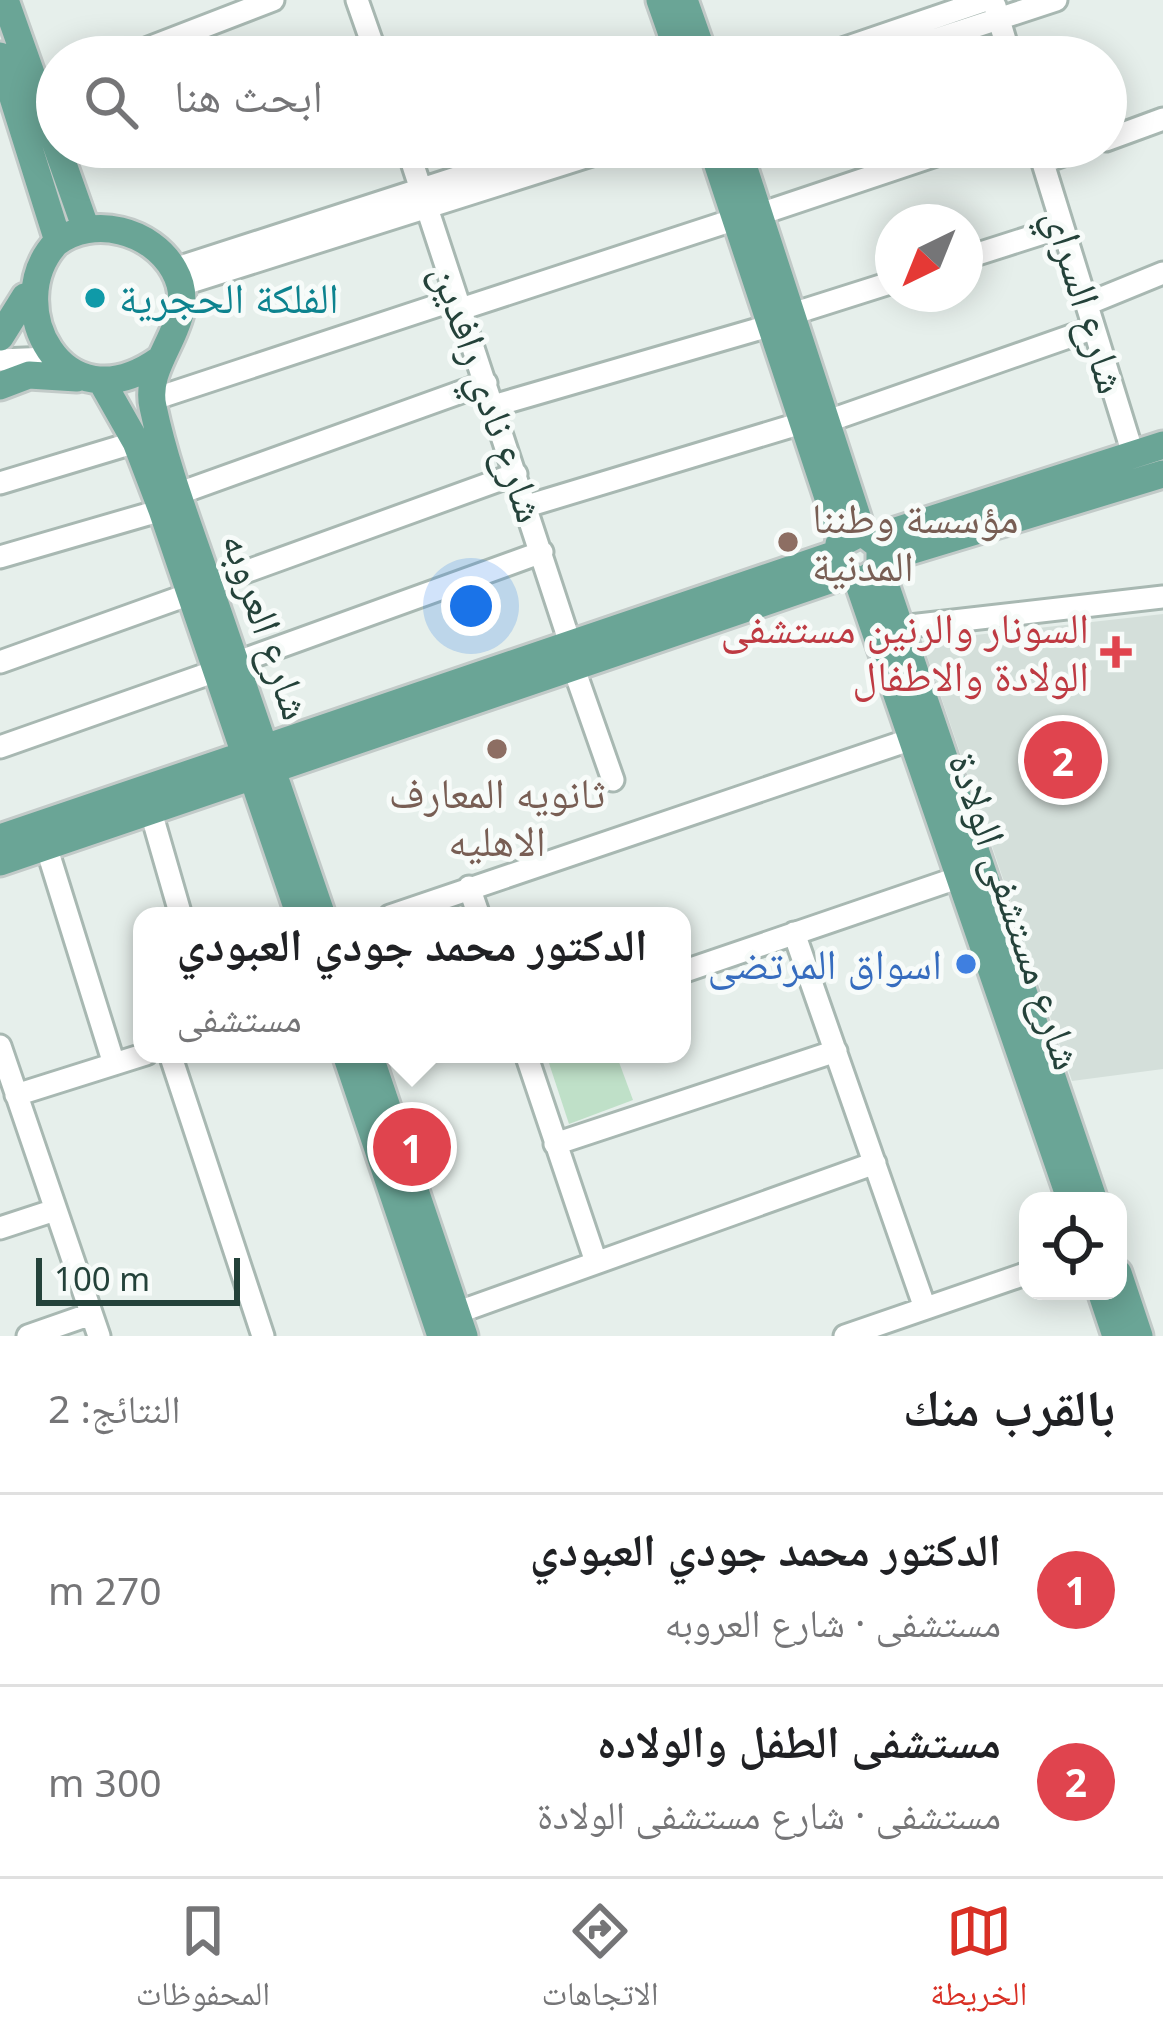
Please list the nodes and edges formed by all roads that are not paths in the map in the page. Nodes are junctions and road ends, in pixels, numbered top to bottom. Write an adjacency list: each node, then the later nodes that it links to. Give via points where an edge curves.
1 (5, 0): 16 (main road)
2 (274, 0): 8 (street)
3 (357, 0): 9 (street)
4 (660, 0): 10 (main road)
5 (684, 0): 11 (main road)
6 (1056, 0): 7 (street)
7 (993, 6): 12 (street); 13 (street); 14 (street)
8 (180, 36)
9 (370, 36)
10 (673, 36)
11 (697, 36)
12 (891, 36)
13 (928, 36)
14 (1003, 36)
15 (0, 56): 31 (main road)
16 (36, 66)
17 (1163, 119): 18 (street)
18 (1127, 132)
19 (69, 168): 30 (main road)
20 (414, 168): 27 (street, شارع نادي رافدين)
21 (502, 168): 27 (street)
22 (540, 168): 27 (street)
23 (723, 168): 28 (main road)
24 (740, 168): 28 (main road)
25 (895, 168): 28 (street)
26 (1044, 168): 29 (street, شارع السراي)
27 (425, 200): 34 (street); 37 (street, شارع نادي رافدين)
28 (748, 216): 37 (street); 39 (main road)
29 (1062, 227): 32 (street); 38 (street, شارع السراي)
30 (86, 230): 31 (main road); 34 (main road, via 137,236)
31 (58, 241): 36 (main road)
32 (983, 252)
33 (1163, 273): 38 (street)
34 (177, 277): 44 (main road, via 178,327)
35 (875, 288): 39 (street)
36 (27, 294): 41 (main road); 42 (main road, via 29,333)
37 (459, 304): 46 (street, شارع نادي رافدين); 48 (street)
38 (1087, 304): 40 (street, شارع السراي)
39 (782, 320): 49 (street); 50 (main road)
40 (1094, 328): 50 (street); 53 (street, شارع السراي)
41 (0, 336)
42 (49, 358): 43 (street); 45 (main road)
43 (0, 360)
44 (159, 360): 45 (main road, via 140,374); 48 (main road, شارع العروبه)
45 (90, 380): 47 (main road, via 29,375); 51 (main road, شارع العروبه)
46 (485, 383): 49 (street, شارع نادي رافدين); 57 (street)
47 (0, 386)
48 (151, 400): 57 (main road, شارع العروبه)
49 (493, 406): 54 (street, شارع نادي رافدين)
50 (816, 421): 58 (street); 60 (main road)
51 (136, 442): 56 (street); 57 (main road, شارع العروبه)
52 (1163, 446): 53 (main road)
53 (1133, 454): 60 (main road)
54 (516, 474): 58 (street, شارع نادي رافدين); 62 (street)
55 (1163, 474): 60 (main road)
56 (0, 483)
57 (169, 502): 61 (street); 62 (main road, شارع العروبه)
58 (527, 506): 59 (street, شارع نادي رافدين)
59 (542, 552): 65 (street, شارع نادي رافدين); 67 (street)
60 (860, 556): 64 (main road, شارع مستشفى الولادة); 65 (main road); 68 (main road, شارع مستشفى الولادة)
61 (0, 557)
62 (199, 589): 66 (street); 67 (main road, شارع العروبه)
63 (1163, 597): 64 (street)
64 (901, 627): 85 (main road, شارع مستشفى الولادة)
65 (571, 653): 70 (main road); 71 (street, شارع نادي رافدين)
66 (0, 662)
67 (225, 667): 69 (street); 70 (main road, شارع العروبه)
68 (912, 739): 76 (main road, شارع مستشفى الولادة); 77 (street)
69 (0, 747)
70 (259, 763): 72 (main road); 73 (main road); 79 (main road, شارع العروبه); 80 (main road, شارع العروبه)
71 (613, 780)
72 (151, 812): 74 (main road); 78 (street)
73 (0, 838)
74 (47, 849): 75 (main road); 93 (street)
75 (0, 862)
76 (960, 877): 83 (street); 85 (main road, شارع مستشفى الولادة)
77 (469, 887): 81 (street); 82 (street)
78 (178, 907)
79 (298, 907)
80 (318, 907)
81 (415, 907)
82 (476, 907)
83 (794, 933): 84 (street); 86 (street)
84 (691, 969)
85 (1019, 1013): 97 (main road, شارع مستشفى الولادة); 98 (main road, شارع مستشفى الولادة)
86 (836, 1051): 95 (street); 96 (street)
87 (133, 1058): 93 (street)
88 (2, 1060): 94 (street)
89 (173, 1063): 109 (street)
90 (350, 1063): 107 (main road)
91 (372, 1063): 107 (main road)
92 (529, 1063): 95 (street)
93 (114, 1064): 94 (street)
94 (16, 1095): 99 (street)
95 (556, 1144): 101 (street)
96 (874, 1163): 101 (street); 105 (street)
97 (1069, 1192)
98 (1090, 1192)
99 (55, 1210): 100 (street); 106 (street)
100 (0, 1228)
101 (596, 1262): 107 (street)
102 (1019, 1276): 105 (street)
103 (1104, 1300): 111 (main road)
104 (1127, 1300): 112 (main road)
105 (925, 1307): 110 (street)
106 (95, 1325): 108 (street)
107 (454, 1328)
108 (28, 1336)
109 (262, 1336)
110 (845, 1336)
111 (1116, 1336)
112 (1139, 1336)

